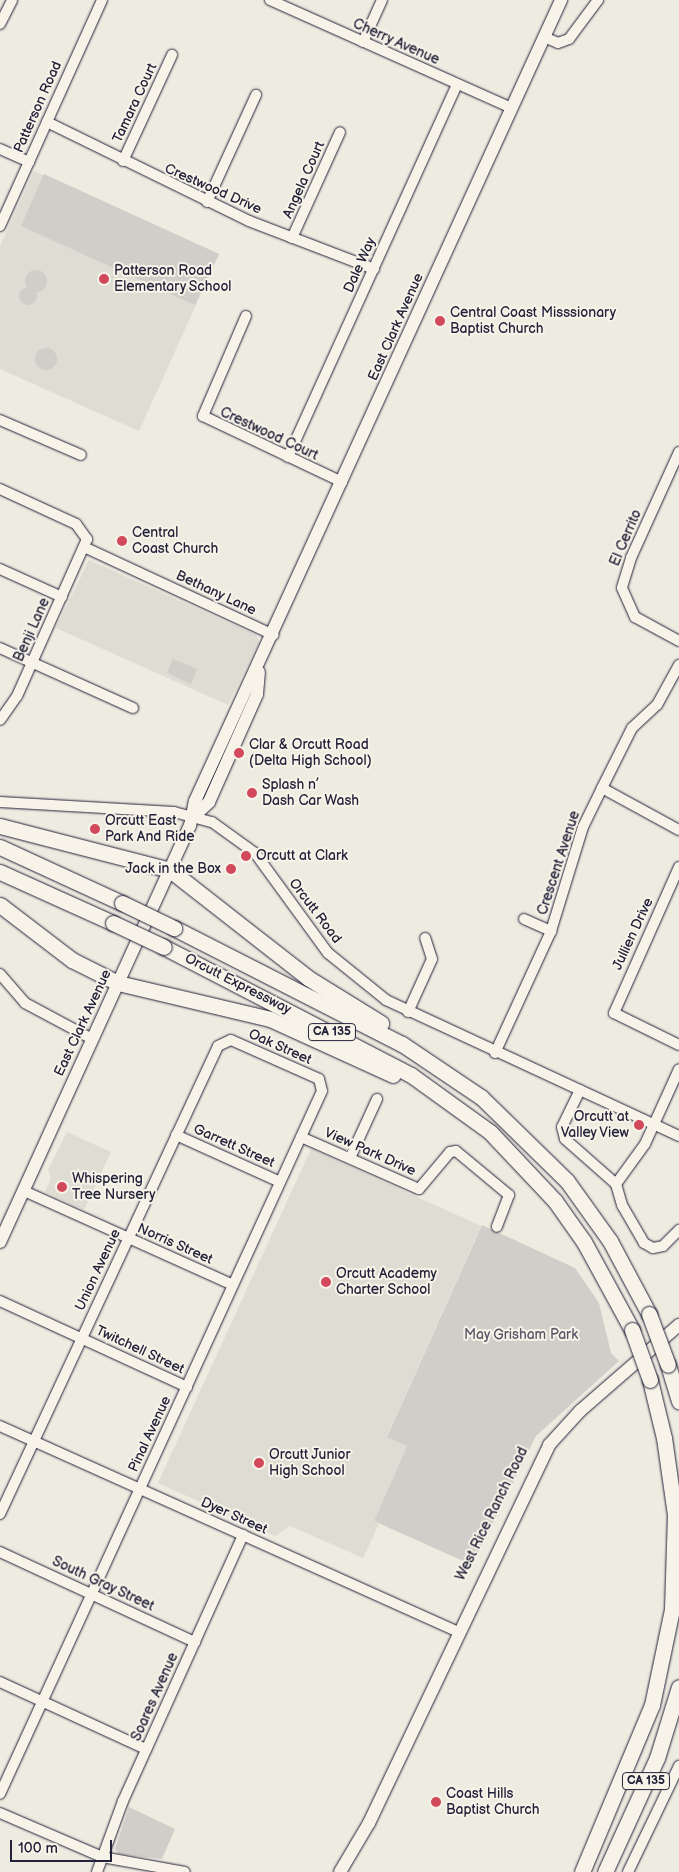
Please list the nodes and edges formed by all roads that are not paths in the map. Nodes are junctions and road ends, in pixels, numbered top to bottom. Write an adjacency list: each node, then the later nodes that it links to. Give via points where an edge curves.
1 (12, 0): 8 (street)
2 (102, 0): 15 (street, Patterson Road)
3 (270, 0): 7 (street, Cherry Avenue)
4 (382, 0): 10 (street)
5 (561, 0): 9 (main road, East Clark Avenue)
6 (598, 0): 9 (street, via 569,39 558,43)
7 (289, 4): 10 (street, Cherry Avenue)
8 (0, 24)
9 (544, 36): 14 (main road, East Clark Avenue)
10 (363, 42): 12 (street, Cherry Avenue)
11 (172, 55): 18 (street, Tamara Court)
12 (458, 84): 14 (street, Cherry Avenue); 23 (street, Dale Way)
13 (256, 95): 20 (street)
14 (511, 108): 29 (main road, East Clark Avenue)
15 (47, 122): 18 (street, Crestwood Drive); 19 (street, Patterson Road)
16 (340, 132): 22 (street, Angela Court)
17 (0, 149): 19 (street)
18 (123, 161): 20 (street, Crestwood Drive)
19 (29, 162): 21 (street, Patterson Road)
20 (207, 202): 22 (street, Crestwood Drive)
21 (0, 226)
22 (292, 238): 23 (street, Crestwood Drive)
23 (374, 269): 28 (street, Dale Way)
24 (246, 316): 28 (street, Crestwood Court, via 203,416)
25 (0, 420): 27 (street)
26 (679, 452): 35 (street, El Cerrito, via 631,558 622,588 635,617)
27 (81, 454)
28 (288, 457): 29 (street, Crestwood Court)
29 (342, 482): 34 (main road, East Clark Avenue)
30 (0, 489): 31 (street, via 82,528)
31 (84, 547): 33 (street, Benji Lane); 34 (street, Bethany Lane)
32 (0, 569): 33 (street)
33 (62, 597): 37 (street, Benji Lane)
34 (274, 635): 43 (main road, East Clark Avenue, via 195,801)
35 (679, 641)
36 (0, 648): 37 (street)
37 (32, 663): 39 (street); 40 (street, Benji Lane)
38 (679, 665): 41 (street, Crescent Avenue, via 657,704 632,728)
39 (133, 708)
40 (0, 720)
41 (602, 788): 45 (street); 52 (street, Crescent Avenue, via 580,836)
42 (0, 802): 43 (street, Orcutt Road, via 174,812)
43 (193, 817): 48 (main road, East Clark Avenue); 56 (street, Orcutt Road, via 212,822 255,853 328,953 371,989)
44 (0, 826): 48 (highway)
45 (679, 830)
46 (0, 847): 62 (highway, Orcutt Expressway / CA 135, bridge, via 174,928)
47 (679, 867): 59 (street, Jullien Drive, via 614,1012)
48 (170, 870): 55 (main road, East Clark Avenue); 62 (highway, via 308,978 404,1038)
49 (0, 872): 67 (highway, Orcutt Expressway / CA 135, bridge, via 164,947 411,1075)
50 (0, 906): 55 (highway, via 72,960)
51 (524, 919): 52 (street)
52 (551, 931): 60 (street, Crescent Avenue)
53 (425, 938): 56 (street, via 432,959)
54 (0, 974): 57 (street, via 25,1003)
55 (118, 983): 57 (main road, East Clark Avenue); 67 (highway, via 270,1019 402,1079)
56 (408, 1012): 60 (street, Orcutt Road)
57 (92, 1039): 74 (main road, East Clark Avenue)
58 (224, 1040): 63 (street, Oak Street, via 249,1047); 68 (street, Union Avenue)
59 (679, 1045)
60 (495, 1053): 64 (street, Orcutt Road)
61 (679, 1069): 66 (street)
62 (449, 1072): 85 (highway, Orcutt Expressway / CA 135, bridge, via 511,1123 567,1181 615,1249 649,1314)
63 (323, 1084): 70 (street, Pinal Avenue)
64 (580, 1090): 66 (street, Orcutt Road); 73 (street, via 562,1133)
65 (377, 1099): 71 (street)
66 (654, 1124): 69 (street, Orcutt Road); 73 (street)
67 (490, 1132): 106 (highway, Orcutt Expressway / CA 135, bridge, via 524,1165 584,1242 632,1330 650,1380 664,1438 675,1515 672,1609 652,1705)
68 (176, 1135): 72 (street, Garrett Street); 77 (street, Union Avenue)
69 (679, 1136)
70 (301, 1137): 71 (street, View Park Drive); 72 (street, Pinal Avenue)
71 (350, 1158): 75 (street, View Park Drive, via 419,1189 450,1152 456,1151 509,1194)
72 (280, 1182): 79 (street, Pinal Avenue)
73 (616, 1184): 76 (street, via 622,1205 644,1243 653,1248 663,1246)
74 (24, 1191): 77 (street, Norris Street); 78 (main road, East Clark Avenue)
75 (498, 1227)
76 (679, 1230)
77 (128, 1238): 79 (street, Norris Street); 83 (street, Union Avenue)
78 (0, 1242)
79 (233, 1285): 84 (street, Pinal Avenue)
80 (0, 1301): 83 (street, Twitchell Street)
81 (679, 1316): 93 (main road, West Rice Ranch Road, via 575,1408 544,1442)
82 (679, 1325): 93 (main road, West Rice Ranch Road, via 580,1411 549,1445)
83 (82, 1338): 84 (street, Twitchell Street); 87 (street, Union Avenue)
84 (187, 1386): 88 (street, Pinal Avenue)
85 (679, 1401)
86 (0, 1426): 87 (street, Dyer Street)
87 (34, 1441): 88 (street, Dyer Street); 89 (street, Union Avenue)
88 (140, 1489): 90 (street, Dyer Street); 92 (street, Pinal Avenue)
89 (0, 1514)
90 (243, 1535): 93 (street, Dyer Street); 94 (street, Soares Avenue)
91 (0, 1552): 92 (street, South Gray Street)
92 (92, 1594): 94 (street, South Gray Street); 97 (street, Pinal Avenue)
93 (456, 1631): 105 (main road, West Rice Ranch Road, via 369,1823)
94 (195, 1642): 98 (street, Soares Avenue)
95 (0, 1682): 97 (street)
96 (679, 1688): 107 (highway, CA 135, via 657,1758)
97 (42, 1702): 98 (street); 100 (street, Pinal Avenue)
98 (146, 1749): 102 (street, Soares Avenue)
99 (679, 1766): 108 (street)
100 (0, 1794)
101 (0, 1813): 102 (street)
102 (102, 1857): 103 (street, Soares Avenue); 104 (street)
103 (97, 1872)
104 (185, 1872)
105 (340, 1872)
106 (582, 1872)
107 (605, 1872)
108 (628, 1872)

